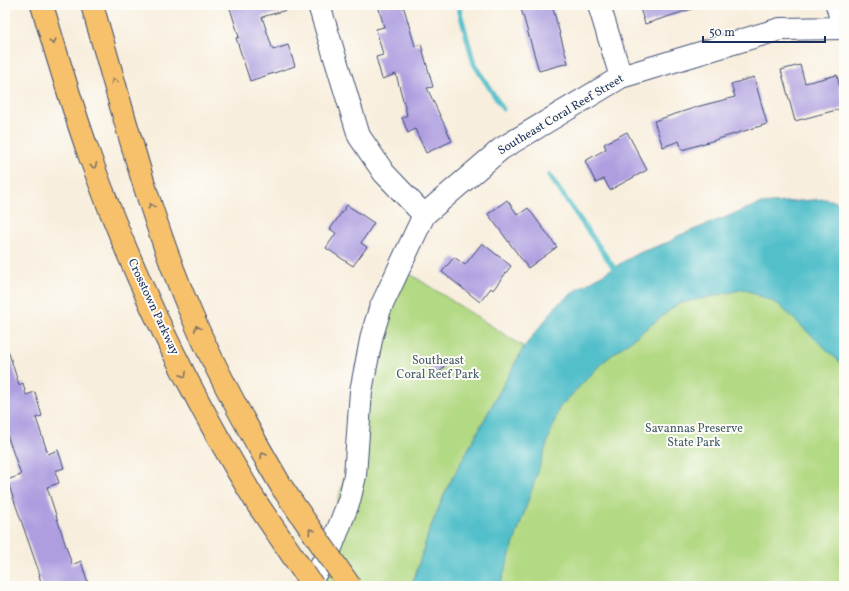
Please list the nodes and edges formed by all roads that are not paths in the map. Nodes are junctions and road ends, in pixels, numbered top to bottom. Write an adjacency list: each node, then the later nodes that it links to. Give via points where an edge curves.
1 (42, 5): 10 (main road, Crosstown Parkway, one-way to 10, bridge, via 90,158 136,273 201,407 258,505)
2 (92, 5): 11 (main road, one-way to 2, bridge, via 284,489 224,384 193,318 146,190)
3 (319, 5): 8 (street, via 359,136 384,173)
4 (599, 5): 7 (street)
5 (836, 5): 6 (street)
6 (844, 27): 7 (street, Southeast Coral Reef Street, via 780,29)
7 (621, 77): 8 (street, Southeast Coral Reef Street, via 501,148)
8 (424, 215): 9 (street, Southeast Coral Reef Street, via 380,310 372,335 361,391 355,476 350,500 329,554)
9 (307, 586)
10 (313, 586)
11 (350, 586)

